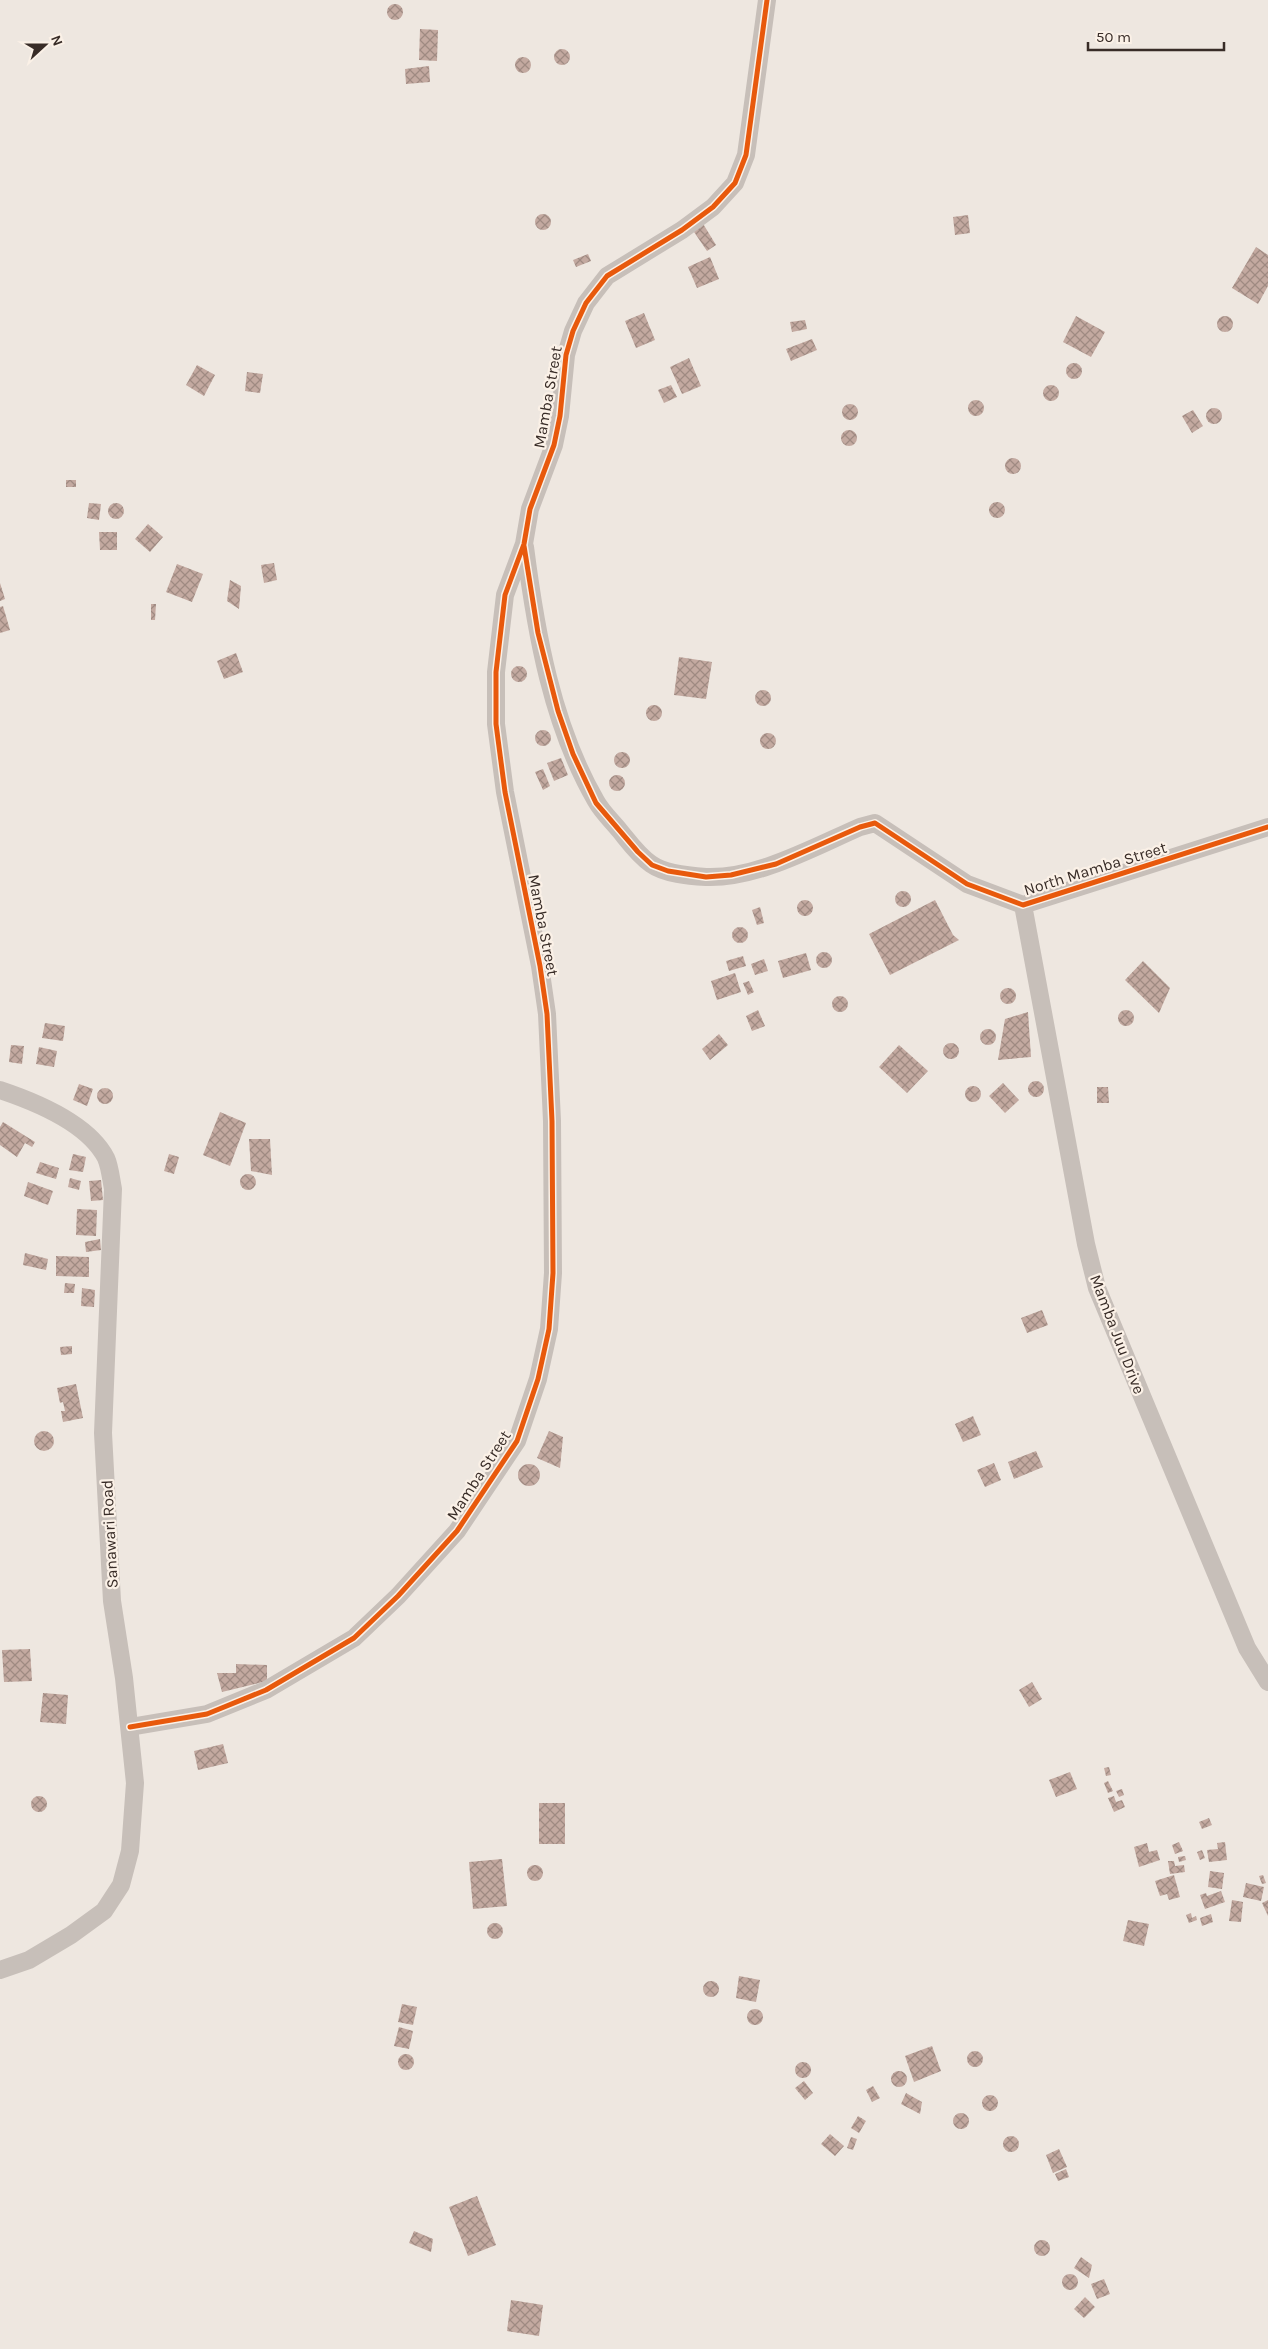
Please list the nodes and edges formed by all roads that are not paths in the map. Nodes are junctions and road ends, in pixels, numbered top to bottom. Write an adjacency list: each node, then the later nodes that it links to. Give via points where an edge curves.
1 (767, 0): 2 (street, Mamba Street, via 746,155 735,183 713,207 607,276 586,303 566,355 554,445 530,509)
2 (524, 544): 4 (street, North Mamba Street, via 538,633 573,754 596,803 652,865 706,877 731,875 776,864 875,823 967,884); 7 (street, Mamba Street, via 506,595 500,628 496,724 505,792 547,1014 552,1121 553,1273 549,1329 538,1380 517,1441 457,1531 398,1596 354,1638 266,1690 206,1714)
3 (1268, 827): 4 (street, North Mamba Street)
4 (1023, 904): 6 (street, Mamba Juu Drive, via 1097,1288 1247,1648)
5 (0, 1090): 7 (street, Sanawari Road, via 63,1117 90,1136 107,1160 114,1189 103,1433 112,1601)
6 (1268, 1682)
7 (130, 1727): 8 (street, Sanawari Road, via 135,1783 130,1851 122,1885 104,1911 71,1935 29,1960)
8 (0, 1970)

